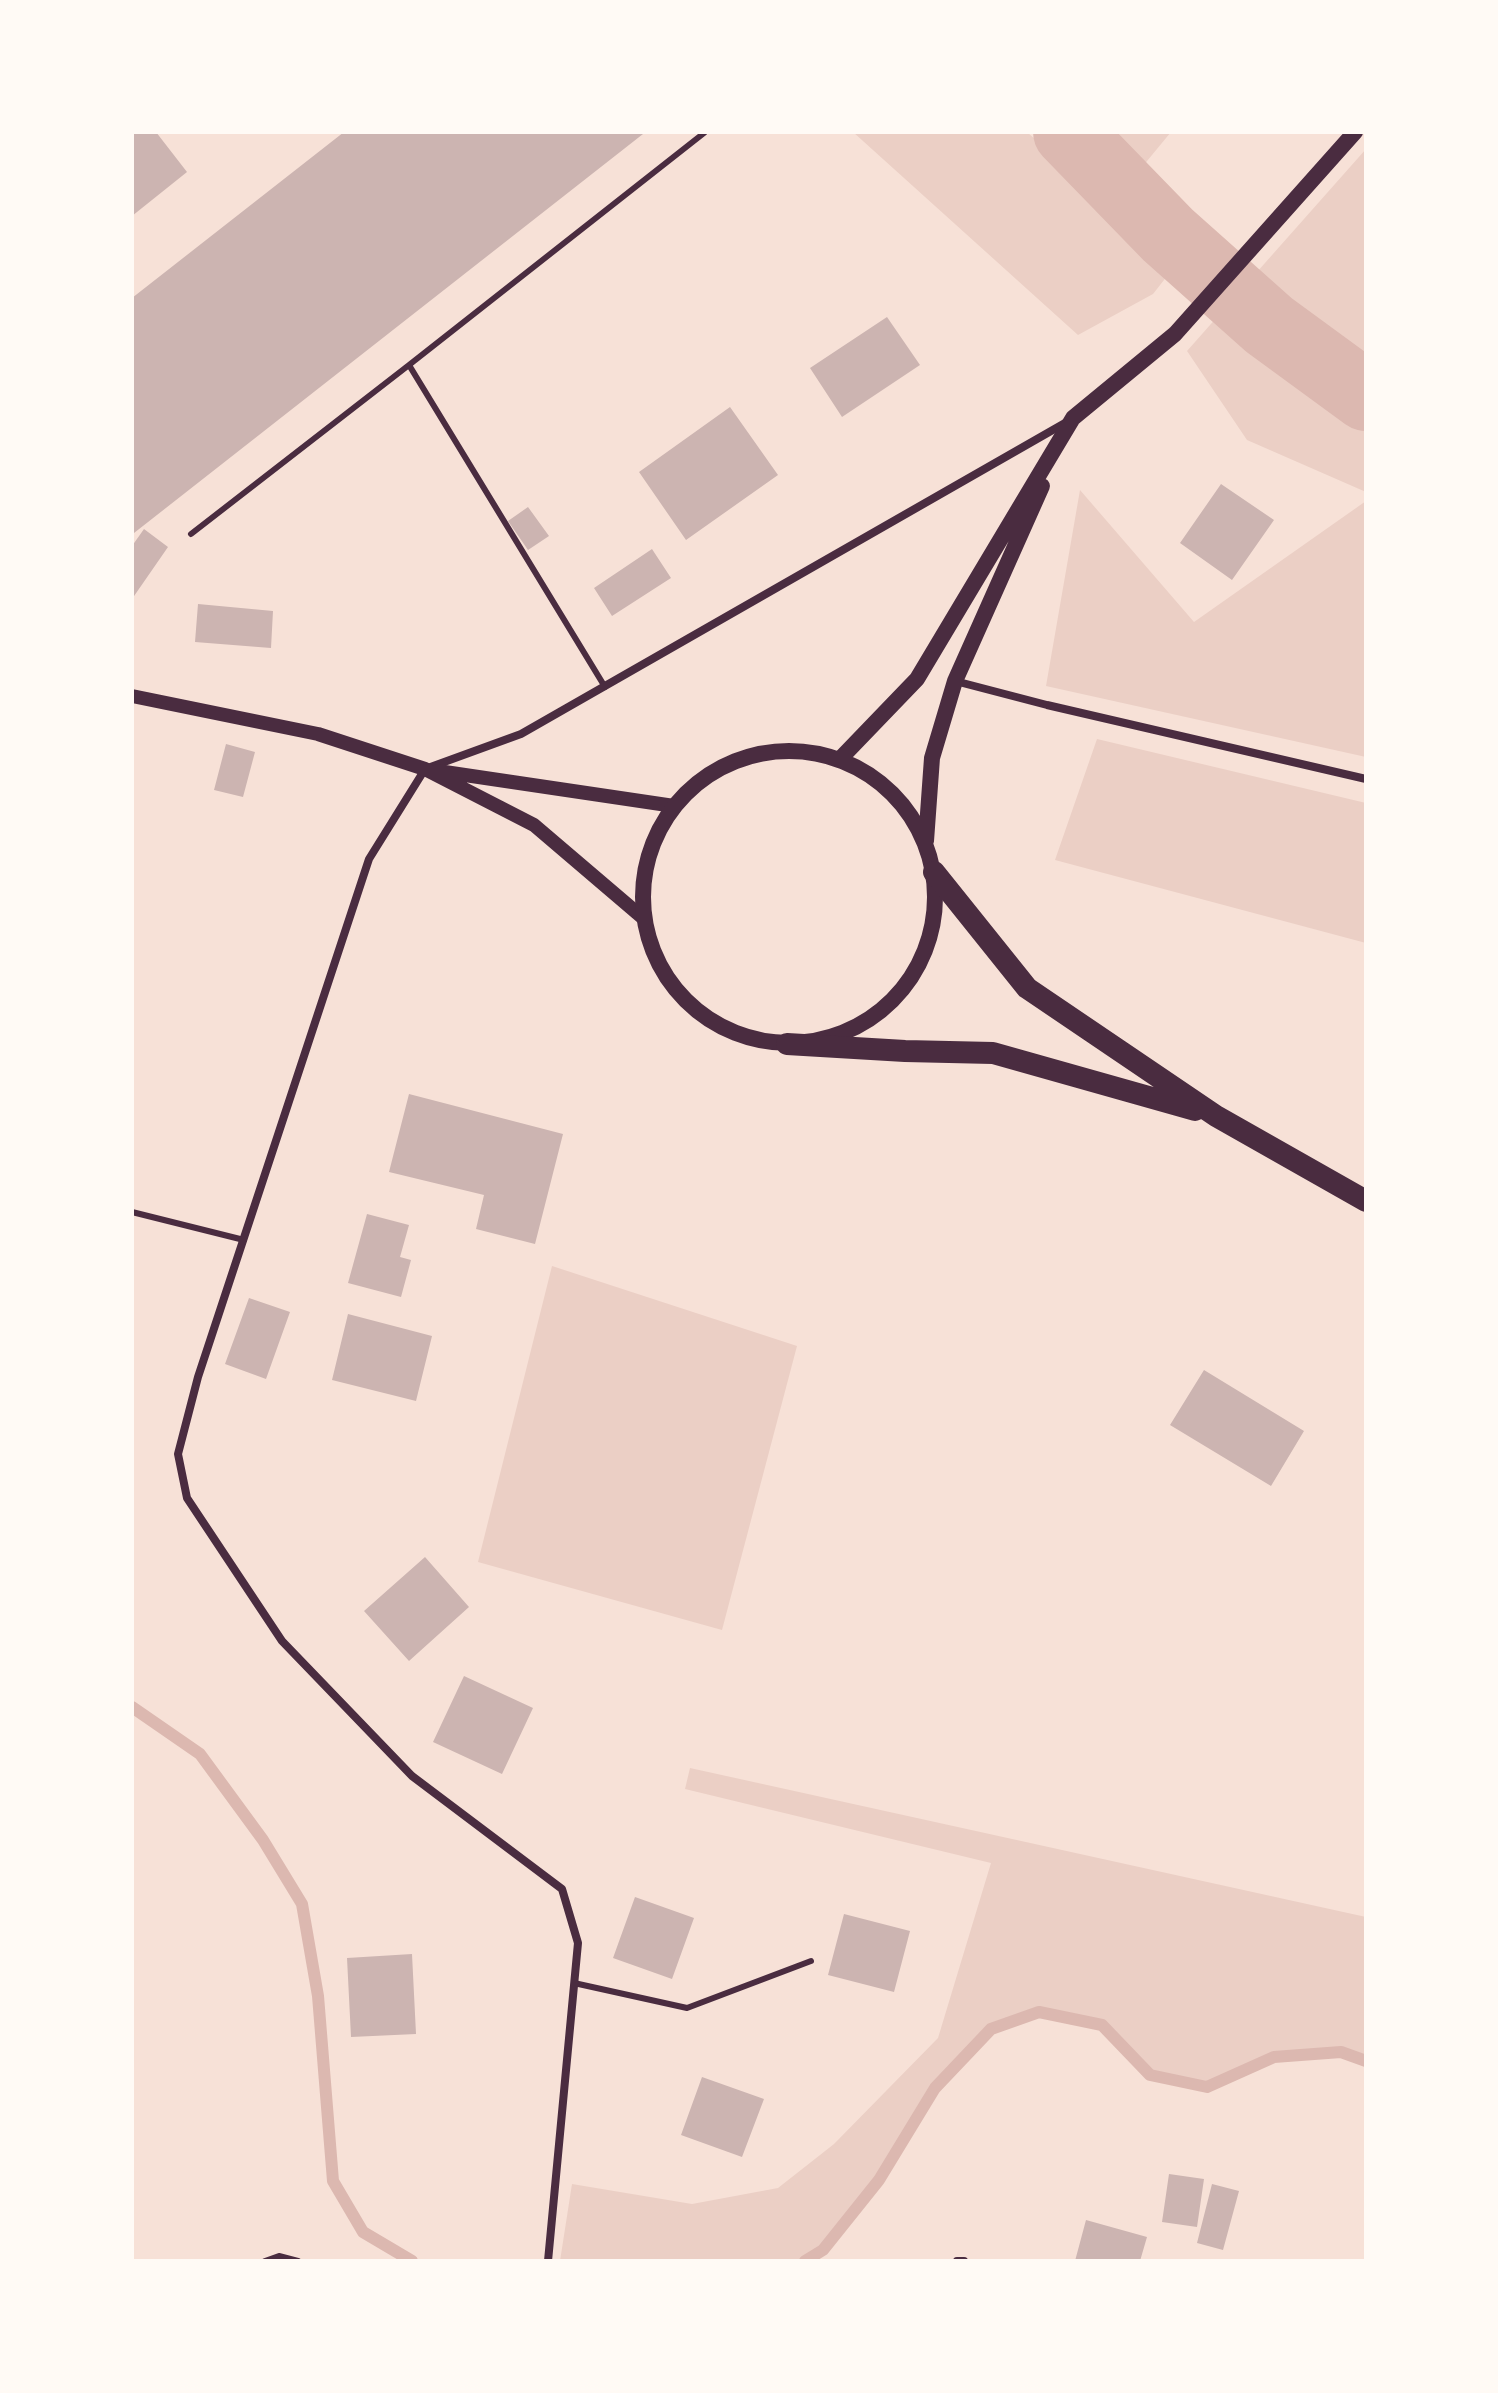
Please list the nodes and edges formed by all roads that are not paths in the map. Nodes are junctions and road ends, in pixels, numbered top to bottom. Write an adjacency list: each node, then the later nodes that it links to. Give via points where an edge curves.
1 (1355, 132): 4 (main road, via 1175,334)
2 (704, 133): 3 (lane)
3 (409, 365): 5 (lane); 7 (lane)
4 (1073, 418): 6 (main road); 7 (street); 9 (main road, via 917,679)
5 (191, 534)
6 (955, 681): 11 (street); 13 (main road, via 932,758)
7 (605, 687): 10 (street, via 521,734)
8 (132, 696): 10 (street, via 318,734)
9 (840, 759): 12 (main road, via 811,751 749,755 708,775); 13 (main road, via 868,772 892,792)
10 (425, 769): 12 (street); 15 (street, via 534,825); 20 (street, via 369,859)
11 (1366, 779)
12 (674, 806): 15 (main road, via 647,859)
13 (926, 842): 14 (main road)
14 (934, 872): 16 (main road, via 931,936 919,966 900,992 849,1031); 17 (highway, via 1027,988)
15 (643, 918): 16 (main road, via 650,947 681,997 729,1031)
16 (787, 1044): 17 (highway, via 993,1053)
17 (1216, 1116): 18 (highway)
18 (1366, 1201)
19 (132, 1212): 20 (lane)
20 (244, 1240): 22 (street, via 178,1454 187,1498 282,1641 412,1776 562,1889 578,1943)
21 (811, 1961): 22 (lane, via 687,2008)
22 (574, 1983): 25 (street)
23 (265, 2261): 24 (lane, via 279,2256)
24 (298, 2261)
25 (548, 2261)
26 (957, 2261): 27 (street)
27 (964, 2261)

